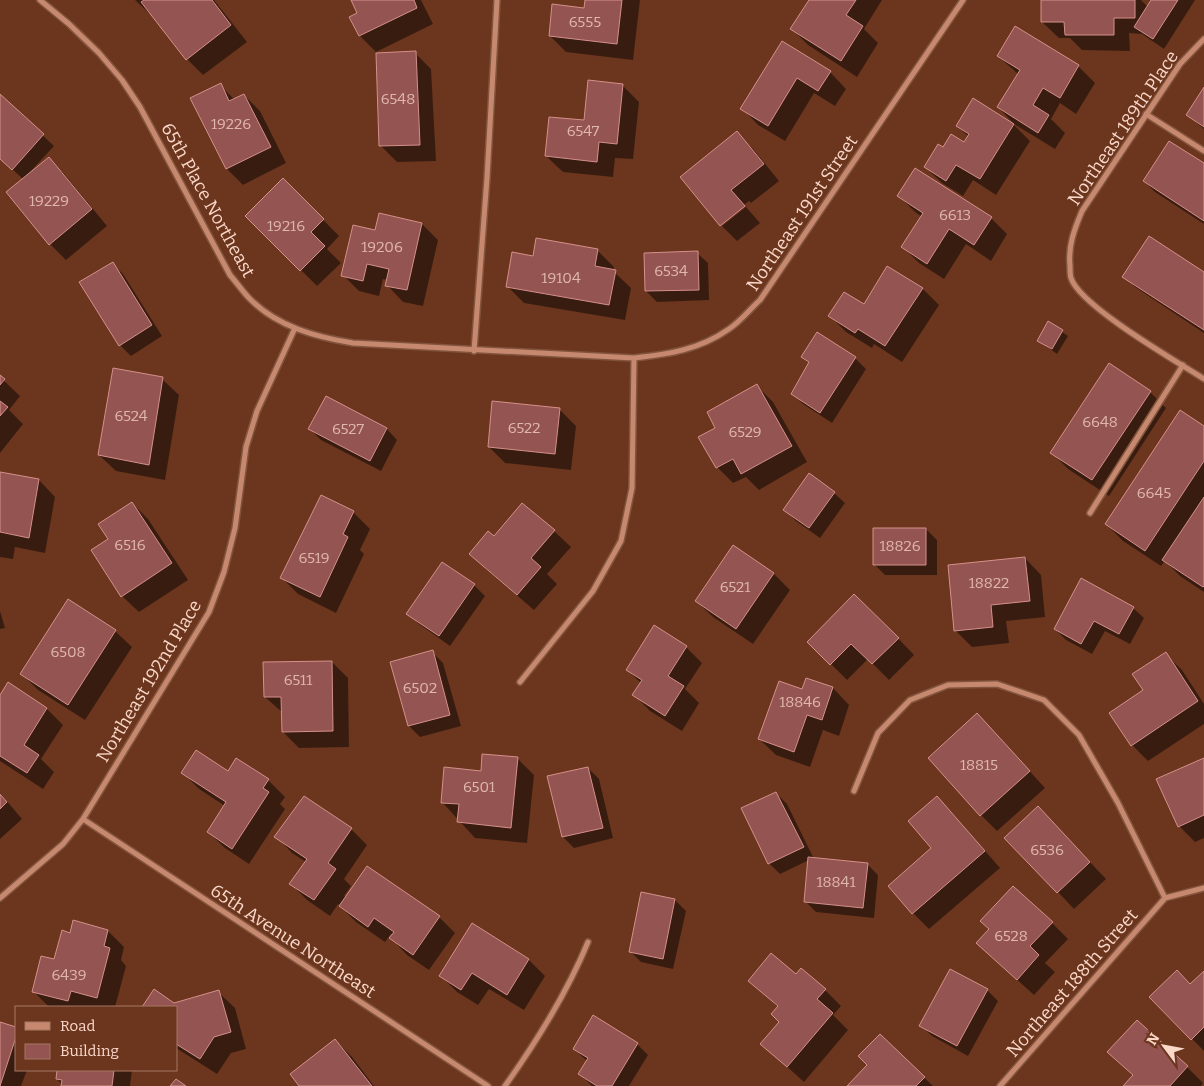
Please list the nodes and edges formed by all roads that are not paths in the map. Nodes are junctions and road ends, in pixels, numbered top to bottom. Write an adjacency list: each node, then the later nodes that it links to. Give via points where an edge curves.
1 (40, 0): 7 (street, 65th Place Northeast, via 99,52 122,80 140,107 230,275 250,300)
2 (497, 0): 8 (street)
3 (963, 0): 9 (street, Northeast 191st Street, via 760,300 730,328 711,340 691,349)
4 (1204, 39): 5 (street, Northeast 189th Place, via 1180,64)
5 (1146, 114): 6 (street); 10 (street, Northeast 189th Place, via 1082,211 1069,252 1071,278 1096,309)
6 (1204, 151)
7 (295, 328): 8 (street, 65th Place Northeast, via 317,337 353,343); 15 (street, Northeast 192nd Place, via 257,411 246,447 234,528 224,572 209,612)
8 (474, 351): 9 (street, 65th Place Northeast)
9 (634, 358): 13 (street, via 632,488 621,541 593,592)
10 (1183, 366): 11 (street, Northeast 189th Place); 12 (street)
11 (1204, 379)
12 (1090, 513)
13 (520, 682)
14 (854, 790): 18 (street, via 878,733 910,700 948,686 997,684 1044,700 1079,735 1118,803)
15 (83, 819): 17 (street, Northeast 192nd Place, via 63,844); 20 (street, 65th Avenue Northeast)
16 (1204, 888): 18 (street)
17 (0, 898)
18 (1165, 898): 22 (street, Northeast 188th Street)
19 (588, 942): 21 (street, via 575,972)
20 (484, 1085)
21 (505, 1086)
22 (1000, 1086)

